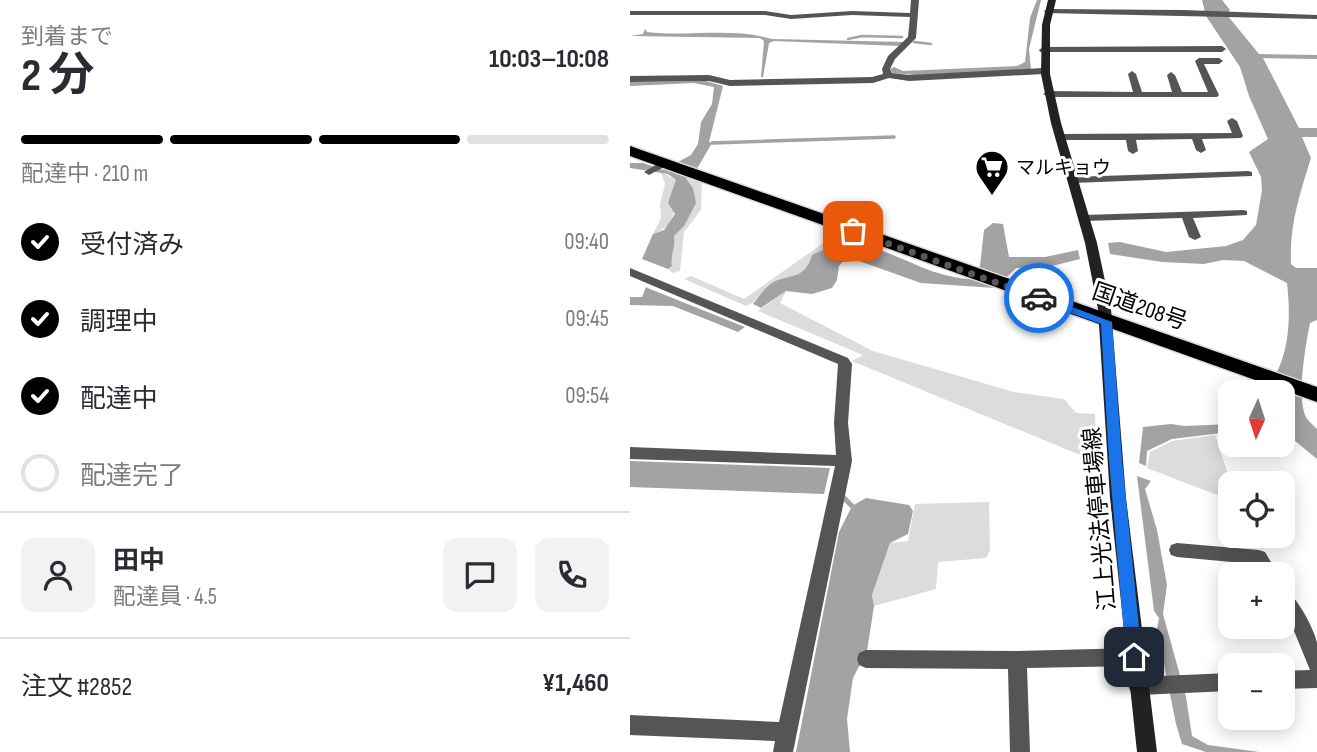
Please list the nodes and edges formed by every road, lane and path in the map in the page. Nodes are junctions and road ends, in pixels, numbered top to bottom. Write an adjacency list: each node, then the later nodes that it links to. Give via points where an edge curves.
1 (915, 0): 4 (street)
2 (1049, 10): 5 (street, via 1262,11); 6 (street); 8 (main road, 江上光法停車場線)
3 (630, 13): 4 (street)
4 (914, 15): 12 (street, via 912,38 891,58)
5 (1317, 17)
6 (1186, 20)
7 (1222, 48): 8 (street)
8 (1043, 50): 10 (main road, 江上光法停車場線)
9 (1219, 61): 17 (street, via 1199,61 1214,95)
10 (1044, 71): 12 (street, via 909,78); 15 (main road, 江上光法停車場線)
11 (1132, 74): 16 (street)
12 (888, 75): 14 (street, via 873,80 730,83 709,78)
13 (1171, 75): 17 (street)
14 (630, 79)
15 (1048, 94): 16 (street); 20 (main road, 江上光法停車場線)
16 (1138, 95): 17 (street)
17 (1178, 95)
18 (1232, 121): 19 (street, via 1238,136)
19 (1196, 136): 21 (street); 22 (street)
20 (1060, 137): 21 (street); 26 (main road, 江上光法停車場線)
21 (1130, 137): 24 (street)
22 (1201, 150)
23 (630, 151): 32 (highway, 国道208号, via 658,167)
24 (1133, 151)
25 (1248, 174): 26 (street)
26 (1073, 180): 29 (main road, 江上光法停車場線)
27 (1243, 214): 28 (street)
28 (1186, 215): 29 (street); 30 (street)
29 (1084, 218): 32 (main road, 江上光法停車場線)
30 (1195, 237)
31 (630, 272): 35 (street, via 843,361)
32 (1107, 322): 33 (highway, 国道208号); 39 (main road, 江上光法停車場線)
33 (1313, 394)
34 (630, 453): 35 (street)
35 (844, 461): 48 (street)
36 (1177, 550): 37 (street, via 1259,557)
37 (1262, 562)
38 (1295, 616): 42 (street)
39 (1134, 657): 41 (street); 46 (main road, 江上光法停車場線)
40 (866, 659): 41 (street)
41 (1017, 660): 49 (street)
42 (1317, 665)
43 (1317, 679): 44 (street)
44 (1295, 680)
45 (1218, 683): 46 (street)
46 (1148, 686): 50 (main road, 江上光法停車場線)
47 (630, 725): 48 (street)
48 (785, 742)
49 (1020, 752)
50 (1147, 752)

